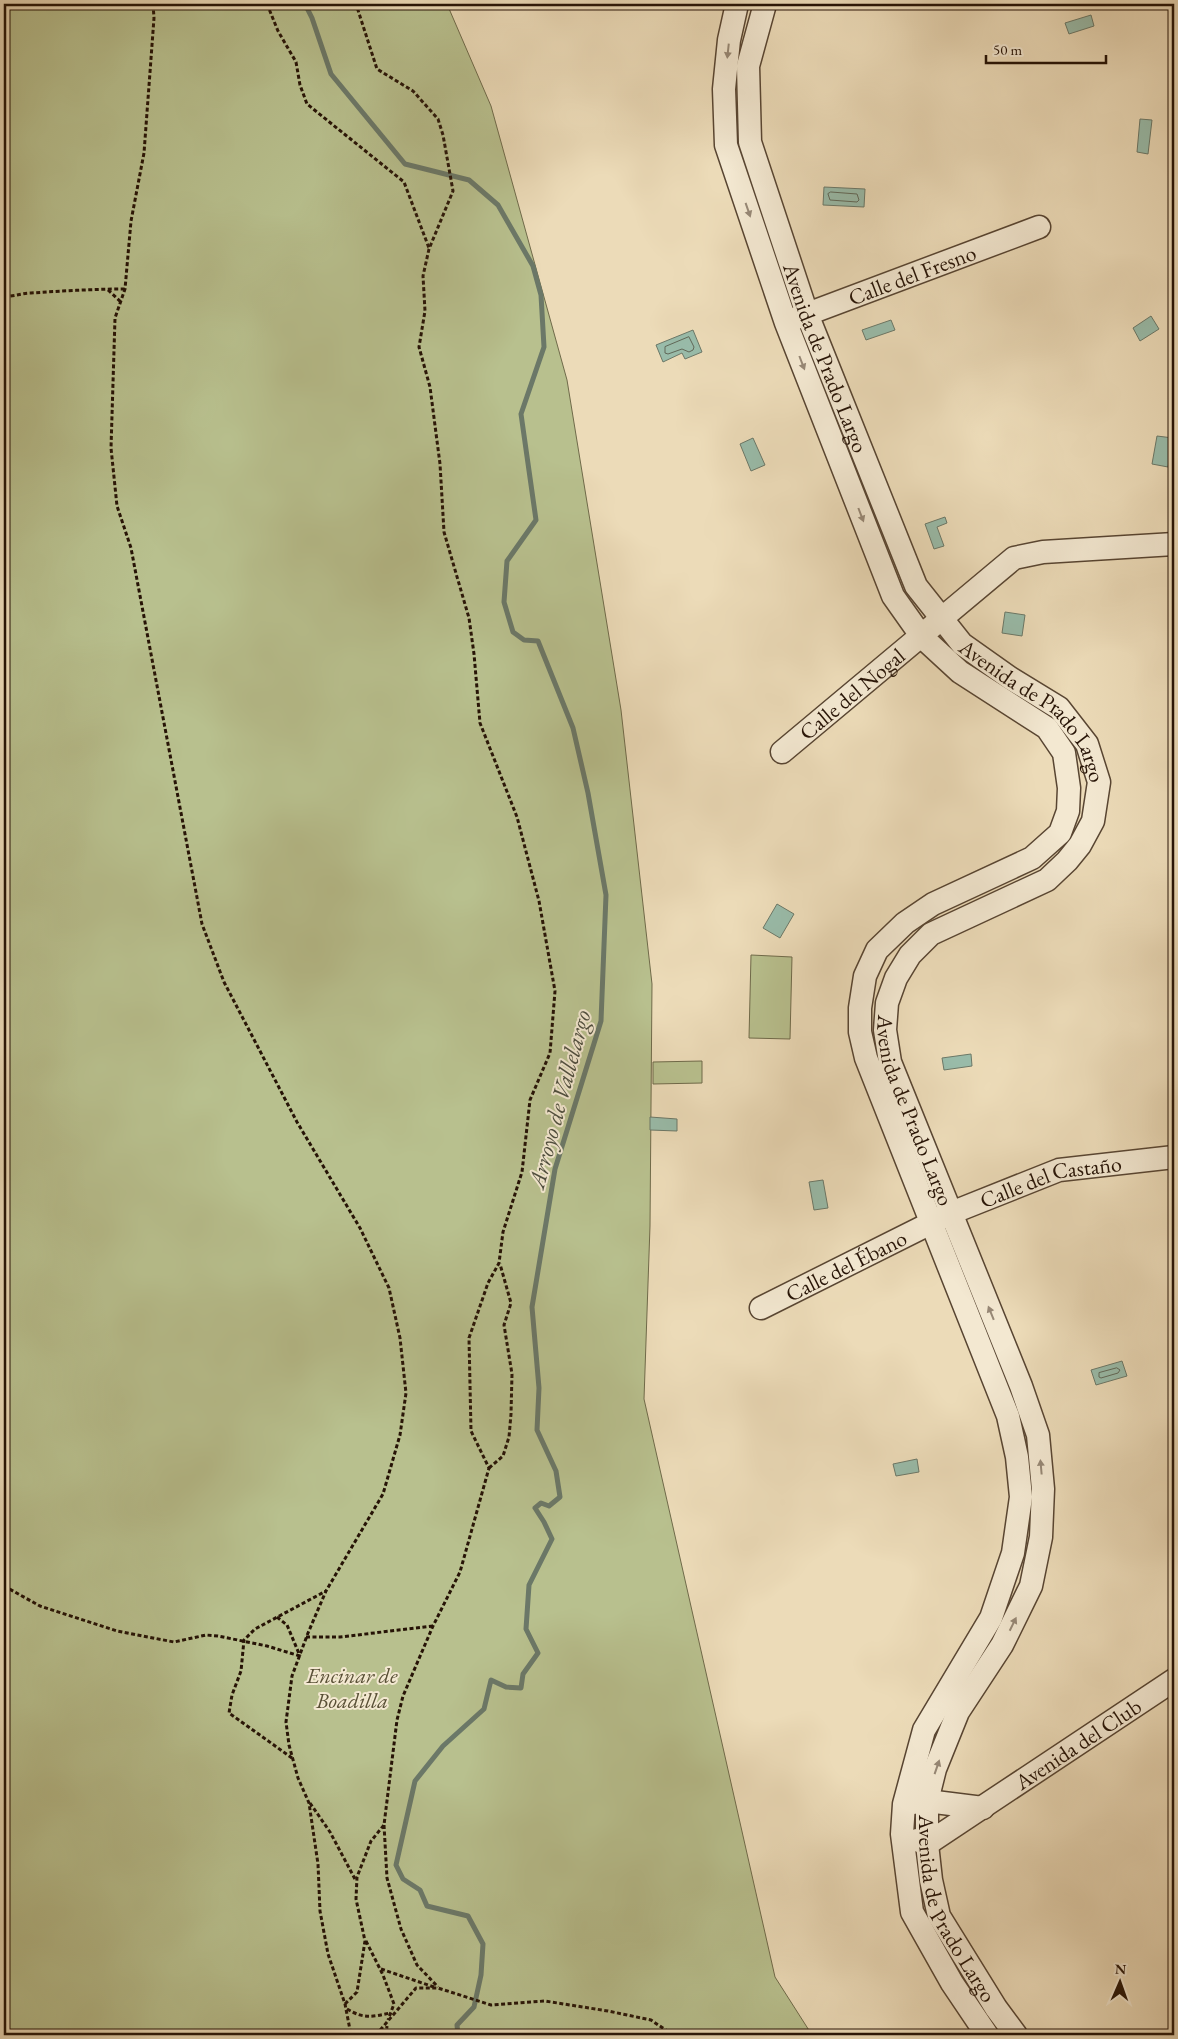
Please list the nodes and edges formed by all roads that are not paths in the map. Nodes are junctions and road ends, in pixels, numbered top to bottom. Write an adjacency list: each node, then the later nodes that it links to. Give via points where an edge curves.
1 (737, 4): 5 (street, Avenida de Prado Largo, one-way to 5, via 724,89 726,145)
2 (765, 4): 4 (street, Avenida de Prado Largo, via 748,66 750,142)
3 (1039, 228): 4 (street, Calle del Fresno)
4 (807, 314): 5 (street, Calle del Fresno); 7 (street, Avenida de Prado Largo, via 916,586)
5 (786, 323): 8 (street, Avenida de Prado Largo, one-way to 8, via 893,596)
6 (1174, 544): 7 (street, Calle del Nogal, via 1043,552 1014,558)
7 (942, 619): 8 (street, Calle del Nogal); 11 (street, Avenida de Prado Largo, via 962,644 1059,708 1087,744 1099,782 1093,821 1080,845 1066,861 1046,880 931,934 910,955 896,978 887,1003 885,1030 890,1062)
8 (922, 637): 9 (street, Calle del Nogal); 11 (street, Avenida de Prado Largo, via 960,672 1047,728 1064,754 1069,788 1068,811 1060,833 1032,858 933,904 905,923 877,950 865,976 860,1032 866,1058)
9 (782, 752)
10 (1174, 1157): 11 (street, Calle del Castaño, via 1059,1170)
11 (942, 1218): 12 (street, Calle del Ébano); 14 (street, Avenida de Prado Largo, one-way to 11, via 935,1769 958,1712 1002,1645 1032,1586 1041,1537 1043,1489 1038,1435 1021,1386); 15 (street, Avenida de Prado Largo, via 1008,1416 1022,1497 1013,1553 991,1618 924,1730)
12 (761, 1308)
13 (1174, 1680): 16 (street, Avenida del Club)
14 (927, 1801): 15 (street); 16 (street); 18 (street, Avenida de Prado Largo)
15 (904, 1804): 17 (street, Avenida de Prado Largo)
16 (983, 1808): 18 (street, Avenida del Club)
17 (902, 1834): 18 (street); 19 (street, Avenida de Prado Largo, via 912,1912 952,1983)
18 (927, 1844): 20 (street, Avenida de Prado Largo, via 939,1916)
19 (987, 2035)
20 (1016, 2035)

